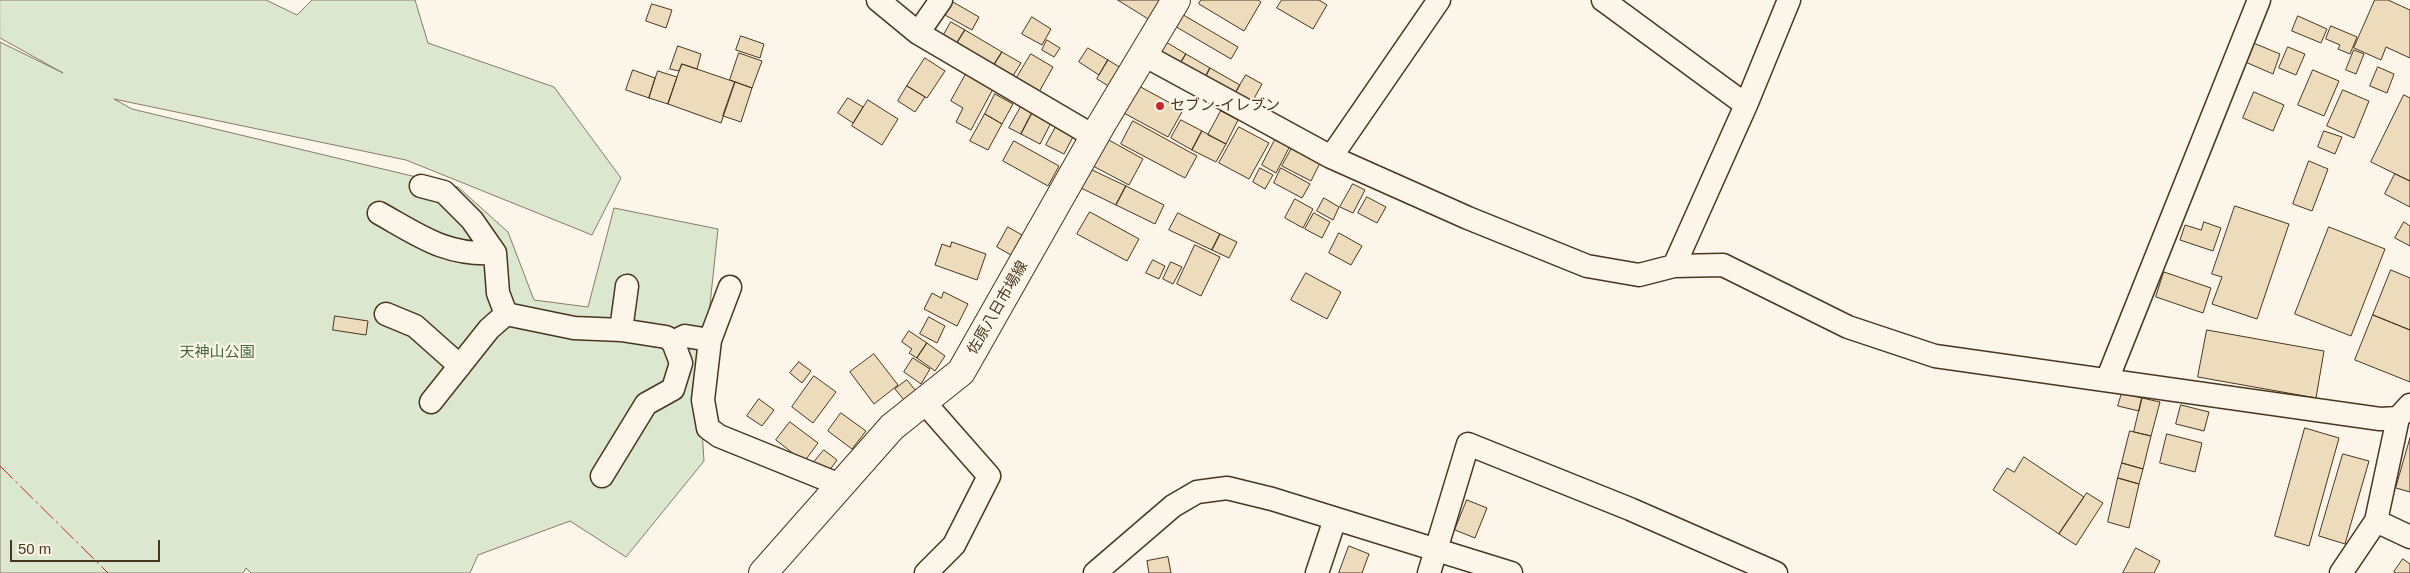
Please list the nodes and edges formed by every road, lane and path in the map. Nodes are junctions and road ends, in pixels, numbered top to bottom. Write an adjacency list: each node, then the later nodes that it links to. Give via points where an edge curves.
1 (878, 0): 8 (street)
2 (941, 0): 8 (street)
3 (1176, 0): 9 (main road, 佐原八日市場線)
4 (1439, 0): 12 (street)
5 (1603, 0): 10 (street)
6 (1789, 0): 10 (street)
7 (2259, 0): 25 (street)
8 (918, 33): 11 (street)
9 (1144, 55): 11 (main road, 佐原八日市場線); 12 (street)
10 (1746, 105): 16 (street)
11 (1095, 137): 27 (main road, 佐原八日市場線, via 961,372)
12 (1331, 157): 16 (street, via 1587,266 1639,275)
13 (420, 186): 15 (street, via 444,192 472,220)
14 (379, 213): 15 (street, via 438,246 473,255)
15 (495, 253): 20 (street, via 498,293)
16 (1674, 266): 25 (street, via 1723,265 1848,328 1935,356)
17 (627, 286): 21 (street)
18 (730, 286): 22 (street)
19 (386, 314): 24 (street, via 415,326)
20 (506, 314): 21 (street, via 574,328); 24 (street)
21 (621, 330): 23 (street, via 666,337)
22 (710, 340): 23 (street, via 685,336); 30 (street, via 703,400 708,428 719,436)
23 (673, 342): 29 (street, via 681,363 673,389 646,404)
24 (460, 366): 26 (street)
25 (2107, 380): 28 (street, via 2380,419)
26 (431, 402)
27 (924, 402): 30 (main road, 佐原八日市場線, via 892,427); 36 (street, via 989,476 954,545)
28 (2404, 411): 32 (street)
29 (602, 476)
30 (840, 485): 35 (main road, 佐原八日市場線)
31 (1335, 519): 34 (street); 37 (street, via 1227,488 1197,492 1150,524); 38 (street)
32 (2376, 521): 33 (street); 42 (street)
33 (2410, 537)
34 (1436, 550): 39 (street); 40 (street); 41 (street, via 1468,444 1630,509)
35 (763, 573)
36 (926, 573)
37 (1094, 573)
38 (1317, 573)
39 (1429, 573)
40 (1511, 573)
41 (1776, 573)
42 (2342, 573)

